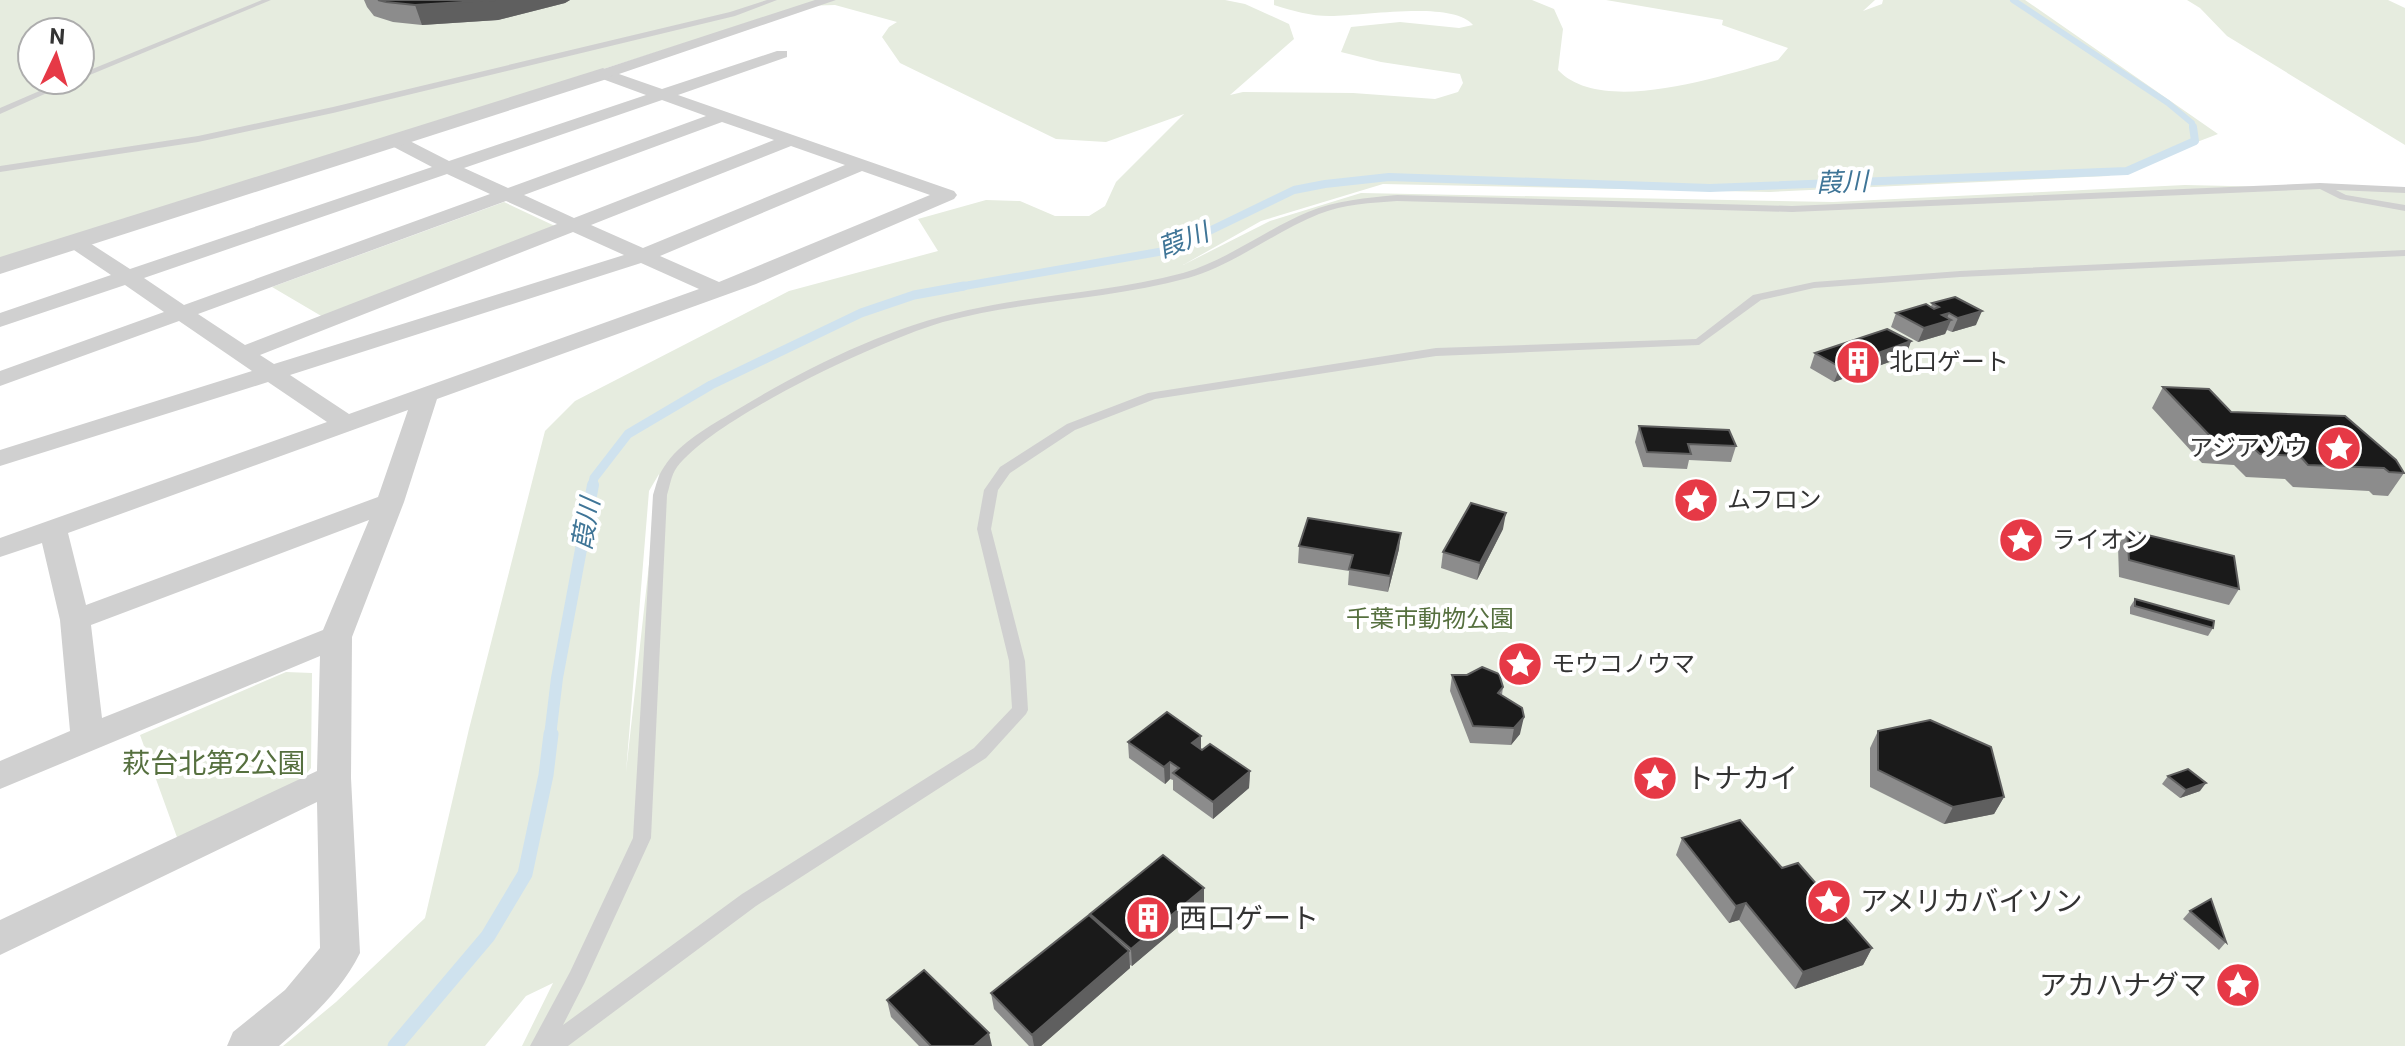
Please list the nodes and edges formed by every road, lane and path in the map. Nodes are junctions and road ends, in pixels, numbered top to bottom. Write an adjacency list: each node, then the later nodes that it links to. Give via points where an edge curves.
1 (268, 0): 5 (lane)
2 (774, 0): 15 (lane, via 333,110 198,139)
3 (829, 0): 6 (street)
4 (782, 54): 7 (street)
5 (96, 70)
6 (603, 74): 7 (street); 12 (street)
7 (664, 95): 10 (street); 14 (street)
8 (35, 96): 9 (lane)
9 (0, 111)
10 (722, 116): 11 (street); 18 (street)
11 (791, 140): 13 (street); 20 (street)
12 (396, 141): 14 (street); 21 (street)
13 (862, 165): 23 (street); 26 (street, via 947,195)
14 (449, 168): 18 (street); 25 (street)
15 (0, 169)
16 (2320, 186): 17 (lane); 19 (lane, via 2343,197); 45 (lane, via 1792,209 1397,198 1348,203 1315,212 1224,261 1185,275 939,320 871,347 739,412 702,436 671,466 660,495 642,838)
17 (2405, 190)
18 (509, 195): 20 (street); 27 (street)
19 (2405, 208)
20 (574, 224): 23 (street); 29 (street)
21 (75, 242): 24 (street); 25 (street)
22 (2405, 253): 46 (lane, via 1814,285 1757,297 1699,342 1436,352 1152,396 1071,427 1005,470 991,490 984,529 1017,661 1020,710 980,753 749,900)
23 (642, 256): 26 (street); 30 (street)
24 (0, 266)
25 (127, 277): 27 (street); 28 (street)
26 (718, 290): 32 (street)
27 (182, 314): 29 (street); 31 (street)
28 (0, 320)
29 (245, 353): 30 (street)
30 (273, 373): 33 (street); 34 (street)
31 (0, 379)
32 (425, 397): 33 (street); 35 (street)
33 (346, 423): 36 (street)
34 (0, 458)
35 (390, 502): 38 (street); 39 (street)
36 (53, 531): 37 (street); 38 (street)
37 (0, 548)
38 (75, 620): 40 (street)
39 (336, 637): 40 (street); 42 (street)
40 (88, 737): 41 (street)
41 (0, 776)
42 (334, 778): 43 (street); 44 (street, via 340,953 299,1003)
43 (0, 938)
44 (248, 1046)
45 (541, 1046)
46 (551, 1046)

